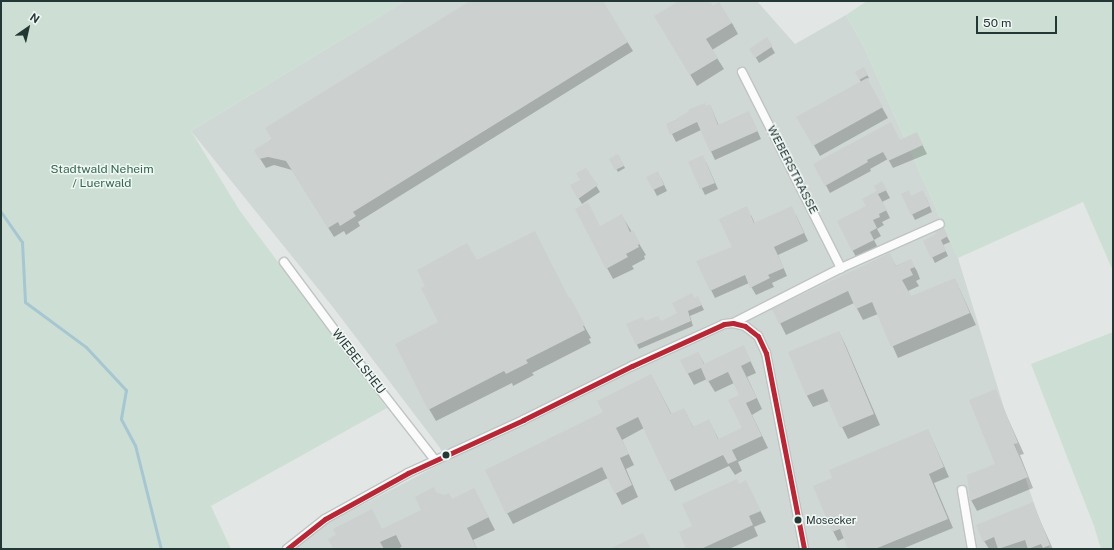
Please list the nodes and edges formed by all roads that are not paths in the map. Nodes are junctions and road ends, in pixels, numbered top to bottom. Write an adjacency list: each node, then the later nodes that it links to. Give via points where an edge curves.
1 (742, 72): 4 (street, WEBERSTRASSE)
2 (940, 224): 4 (street)
3 (284, 262): 6 (street, WIEBELSHEU)
4 (841, 268): 5 (street)
5 (733, 323): 6 (street, via 724,324 632,366); 9 (street, via 745,326 758,336 766,353)
6 (435, 460): 8 (street, via 326,519)
7 (962, 490): 10 (street)
8 (287, 549)
9 (804, 549)
10 (972, 549)

